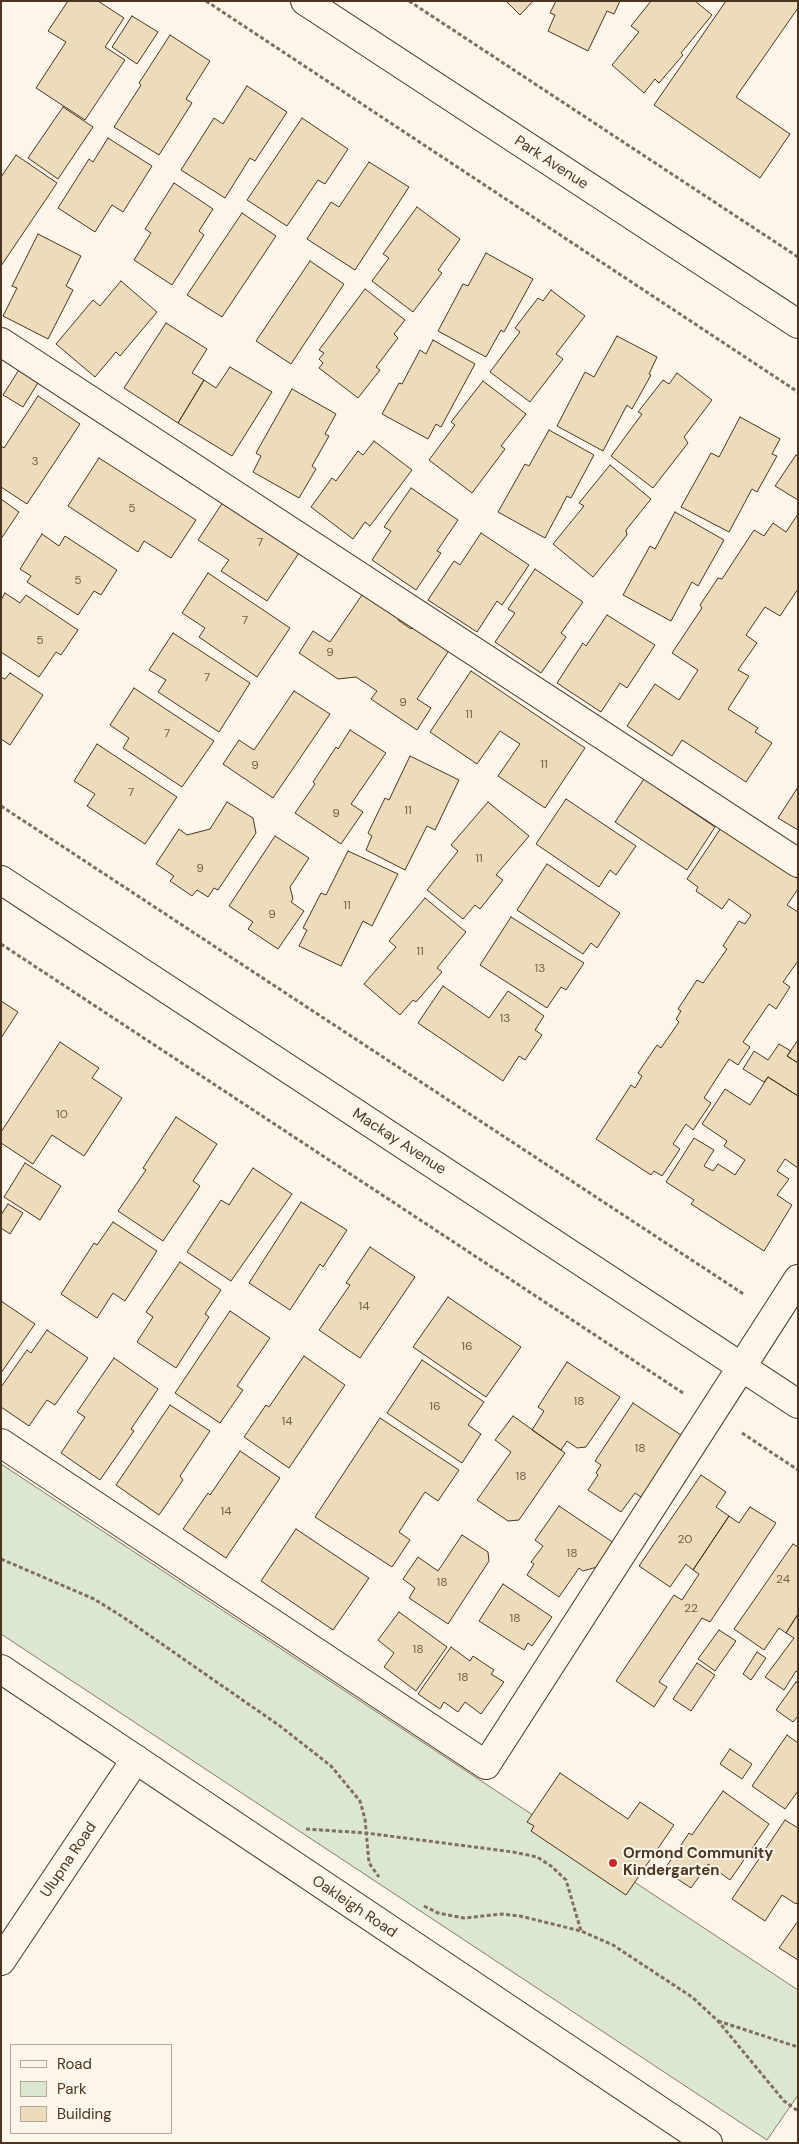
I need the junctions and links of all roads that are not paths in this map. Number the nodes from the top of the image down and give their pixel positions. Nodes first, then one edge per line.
1 (305, 1) edge
2 (798, 324) edge
3 (1, 342) edge
4 (798, 863) edge
5 (1, 880) edge
6 (798, 1279) edge
7 (741, 1366) junction
8 (798, 1404) edge
9 (1, 1443) edge
10 (1, 1669) edge
11 (136, 1759) junction
12 (1, 1961) edge
13 (708, 2143) edge

1 - 2 street, Park Avenue
3 - 4 street
5 - 7 street, Mackay Avenue
6 - 7 street
7 - 8 street, Mackay Avenue
7 - 9 street
10 - 11 street, Oakleigh Road
11 - 12 street, Ulupna Road
11 - 13 street, Oakleigh Road

